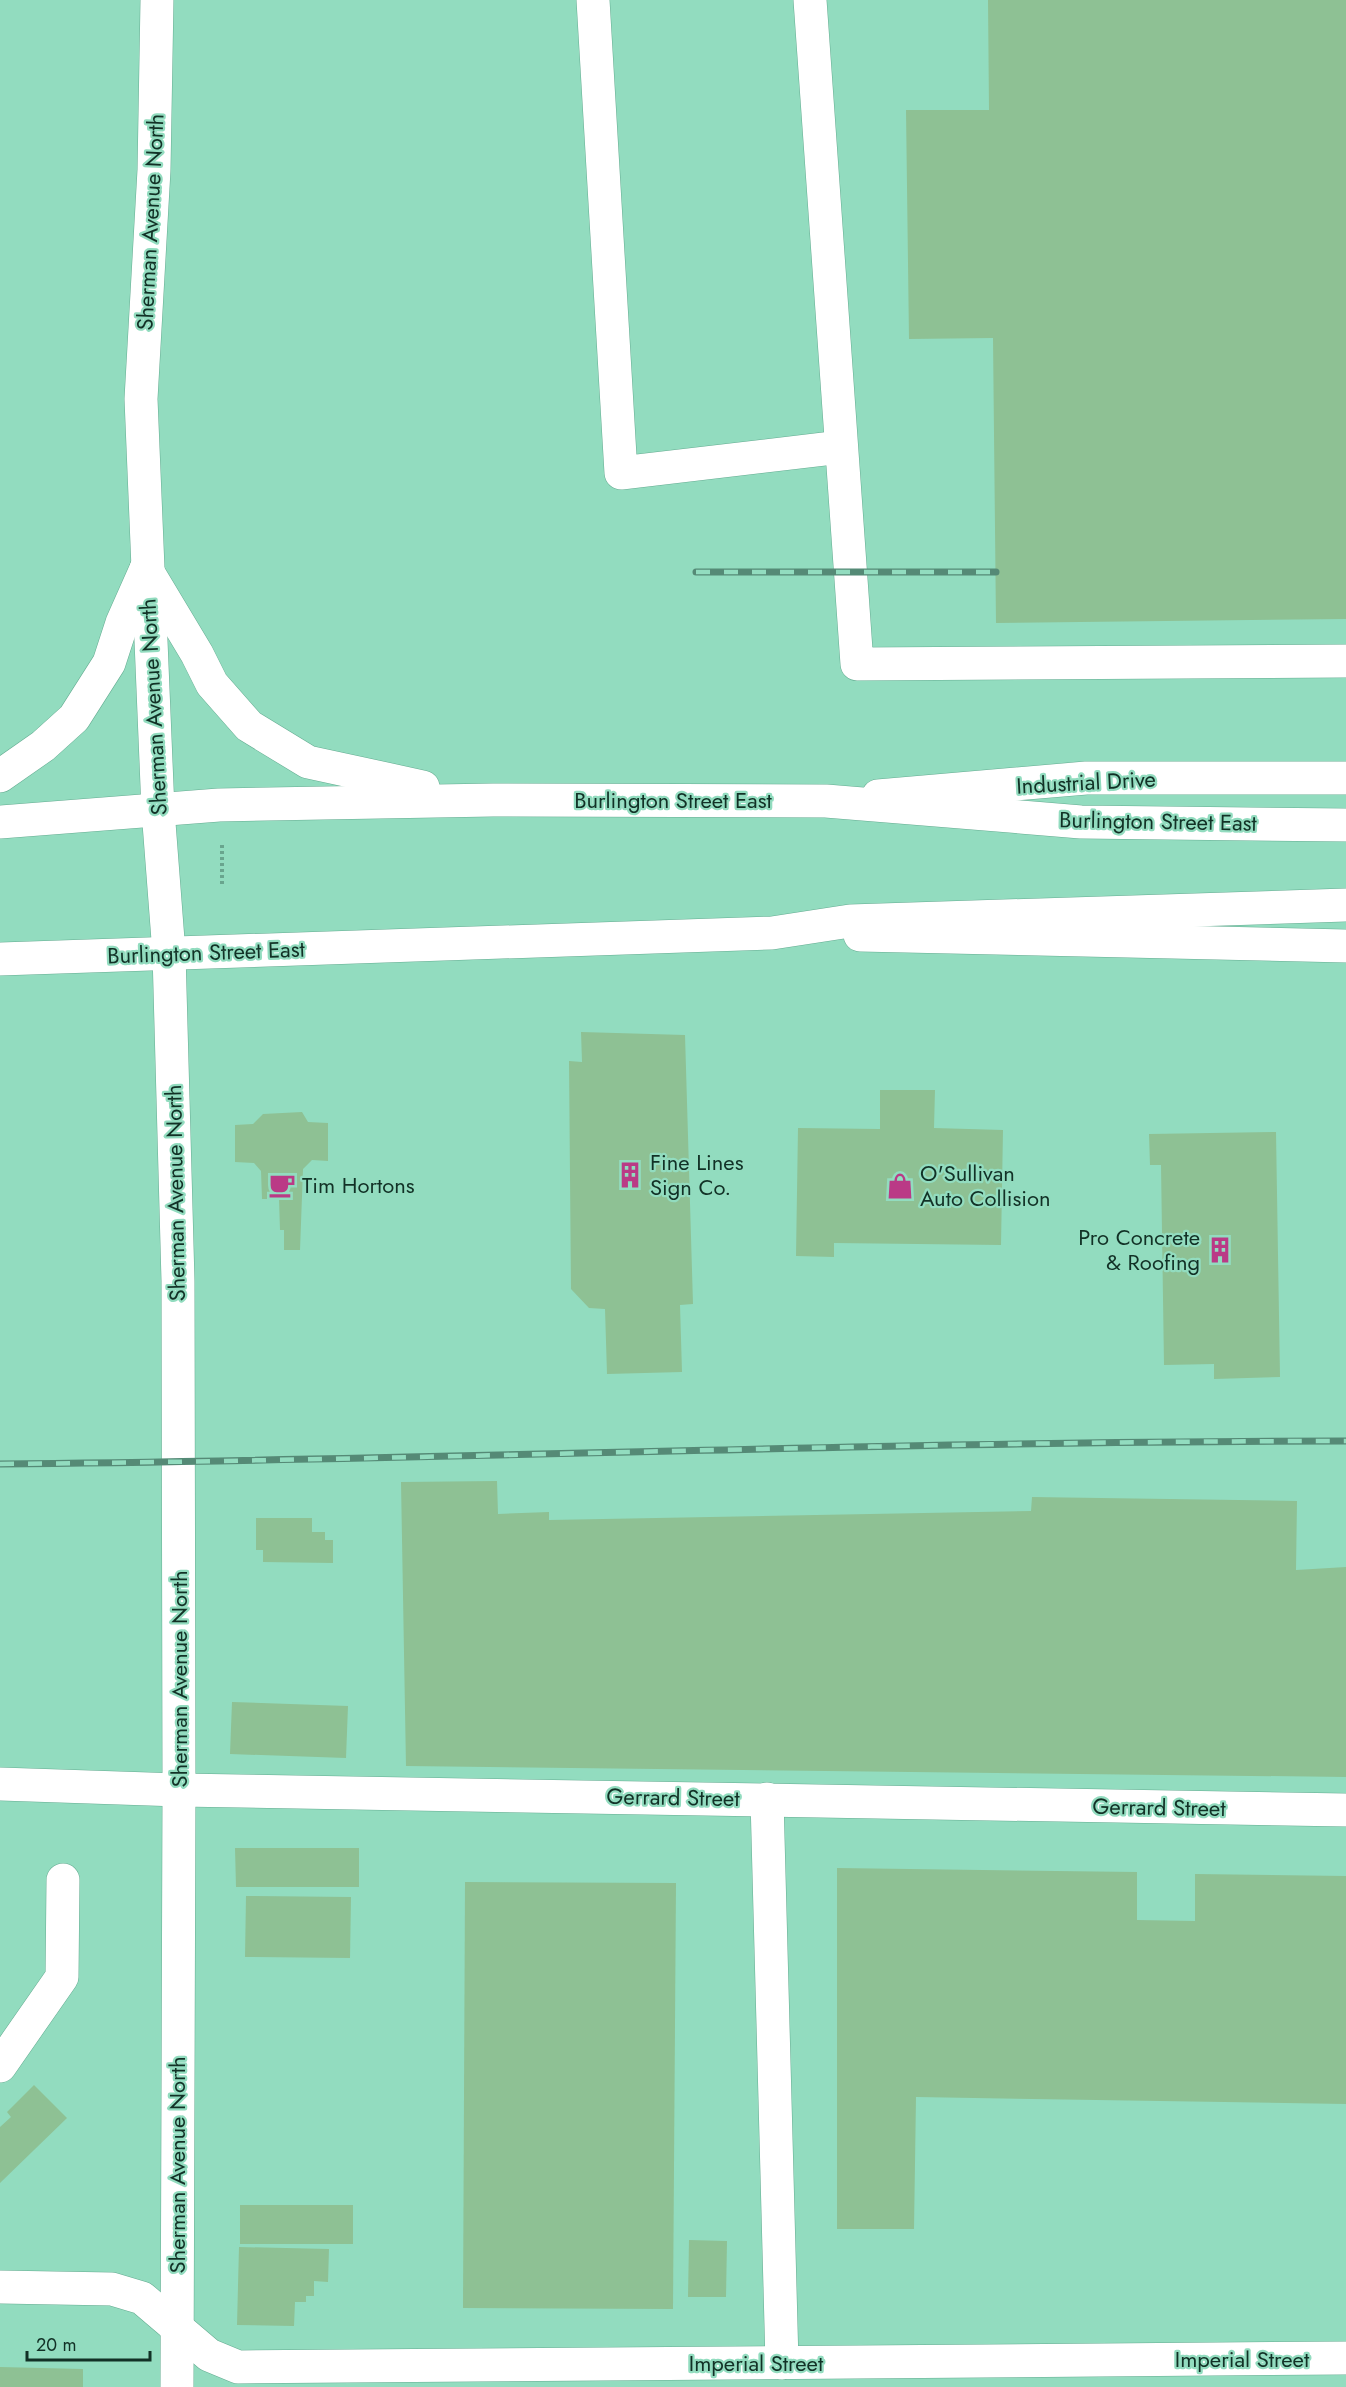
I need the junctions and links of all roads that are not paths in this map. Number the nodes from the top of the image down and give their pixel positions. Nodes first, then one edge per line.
1 (157, 0) edge
2 (593, 0) edge
3 (810, 0) edge
4 (842, 447) junction
5 (146, 568) junction
6 (1346, 661) edge
7 (0, 776) edge
8 (1346, 778) edge
9 (493, 800) junction
10 (826, 801) junction
11 (158, 810) junction
12 (0, 822) edge
13 (1346, 825) edge
14 (1346, 905) edge
15 (772, 933) junction
16 (1346, 946) edge
17 (169, 953) junction
18 (0, 959) edge
19 (0, 1784) edge
20 (179, 1790) junction
21 (767, 1799) junction
22 (1346, 1810) edge
23 (63, 1880) dead end
24 (0, 2066) edge
25 (0, 2287) edge
26 (177, 2329) junction
27 (1346, 2358) edge
28 (782, 2363) junction
29 (177, 2387) edge

1 - 5 main road, Sherman Avenue North
2 - 4 main road
3 - 4 main road
4 - 6 main road
5 - 7 main road
5 - 9 main road
5 - 11 main road, Sherman Avenue North
8 - 10 main road, Industrial Drive
9 - 10 main road, Burlington Street East
9 - 11 main road, Burlington Street East
10 - 13 main road, Burlington Street East
11 - 12 main road, Burlington Street East
11 - 17 main road, Sherman Avenue North
14 - 15 main road, Burlington Street East
15 - 16 main road, Burlington Street East
15 - 17 main road, Burlington Street East
17 - 18 main road, Burlington Street East
17 - 20 main road, Sherman Avenue North
19 - 20 main road, Gerrard Street
20 - 21 main road, Gerrard Street
20 - 26 main road, Sherman Avenue North
21 - 22 main road, Gerrard Street
21 - 28 main road
23 - 24 main road
25 - 26 main road, Imperial Street
26 - 28 main road, Imperial Street
26 - 29 main road, Sherman Avenue North
27 - 28 main road, Imperial Street

